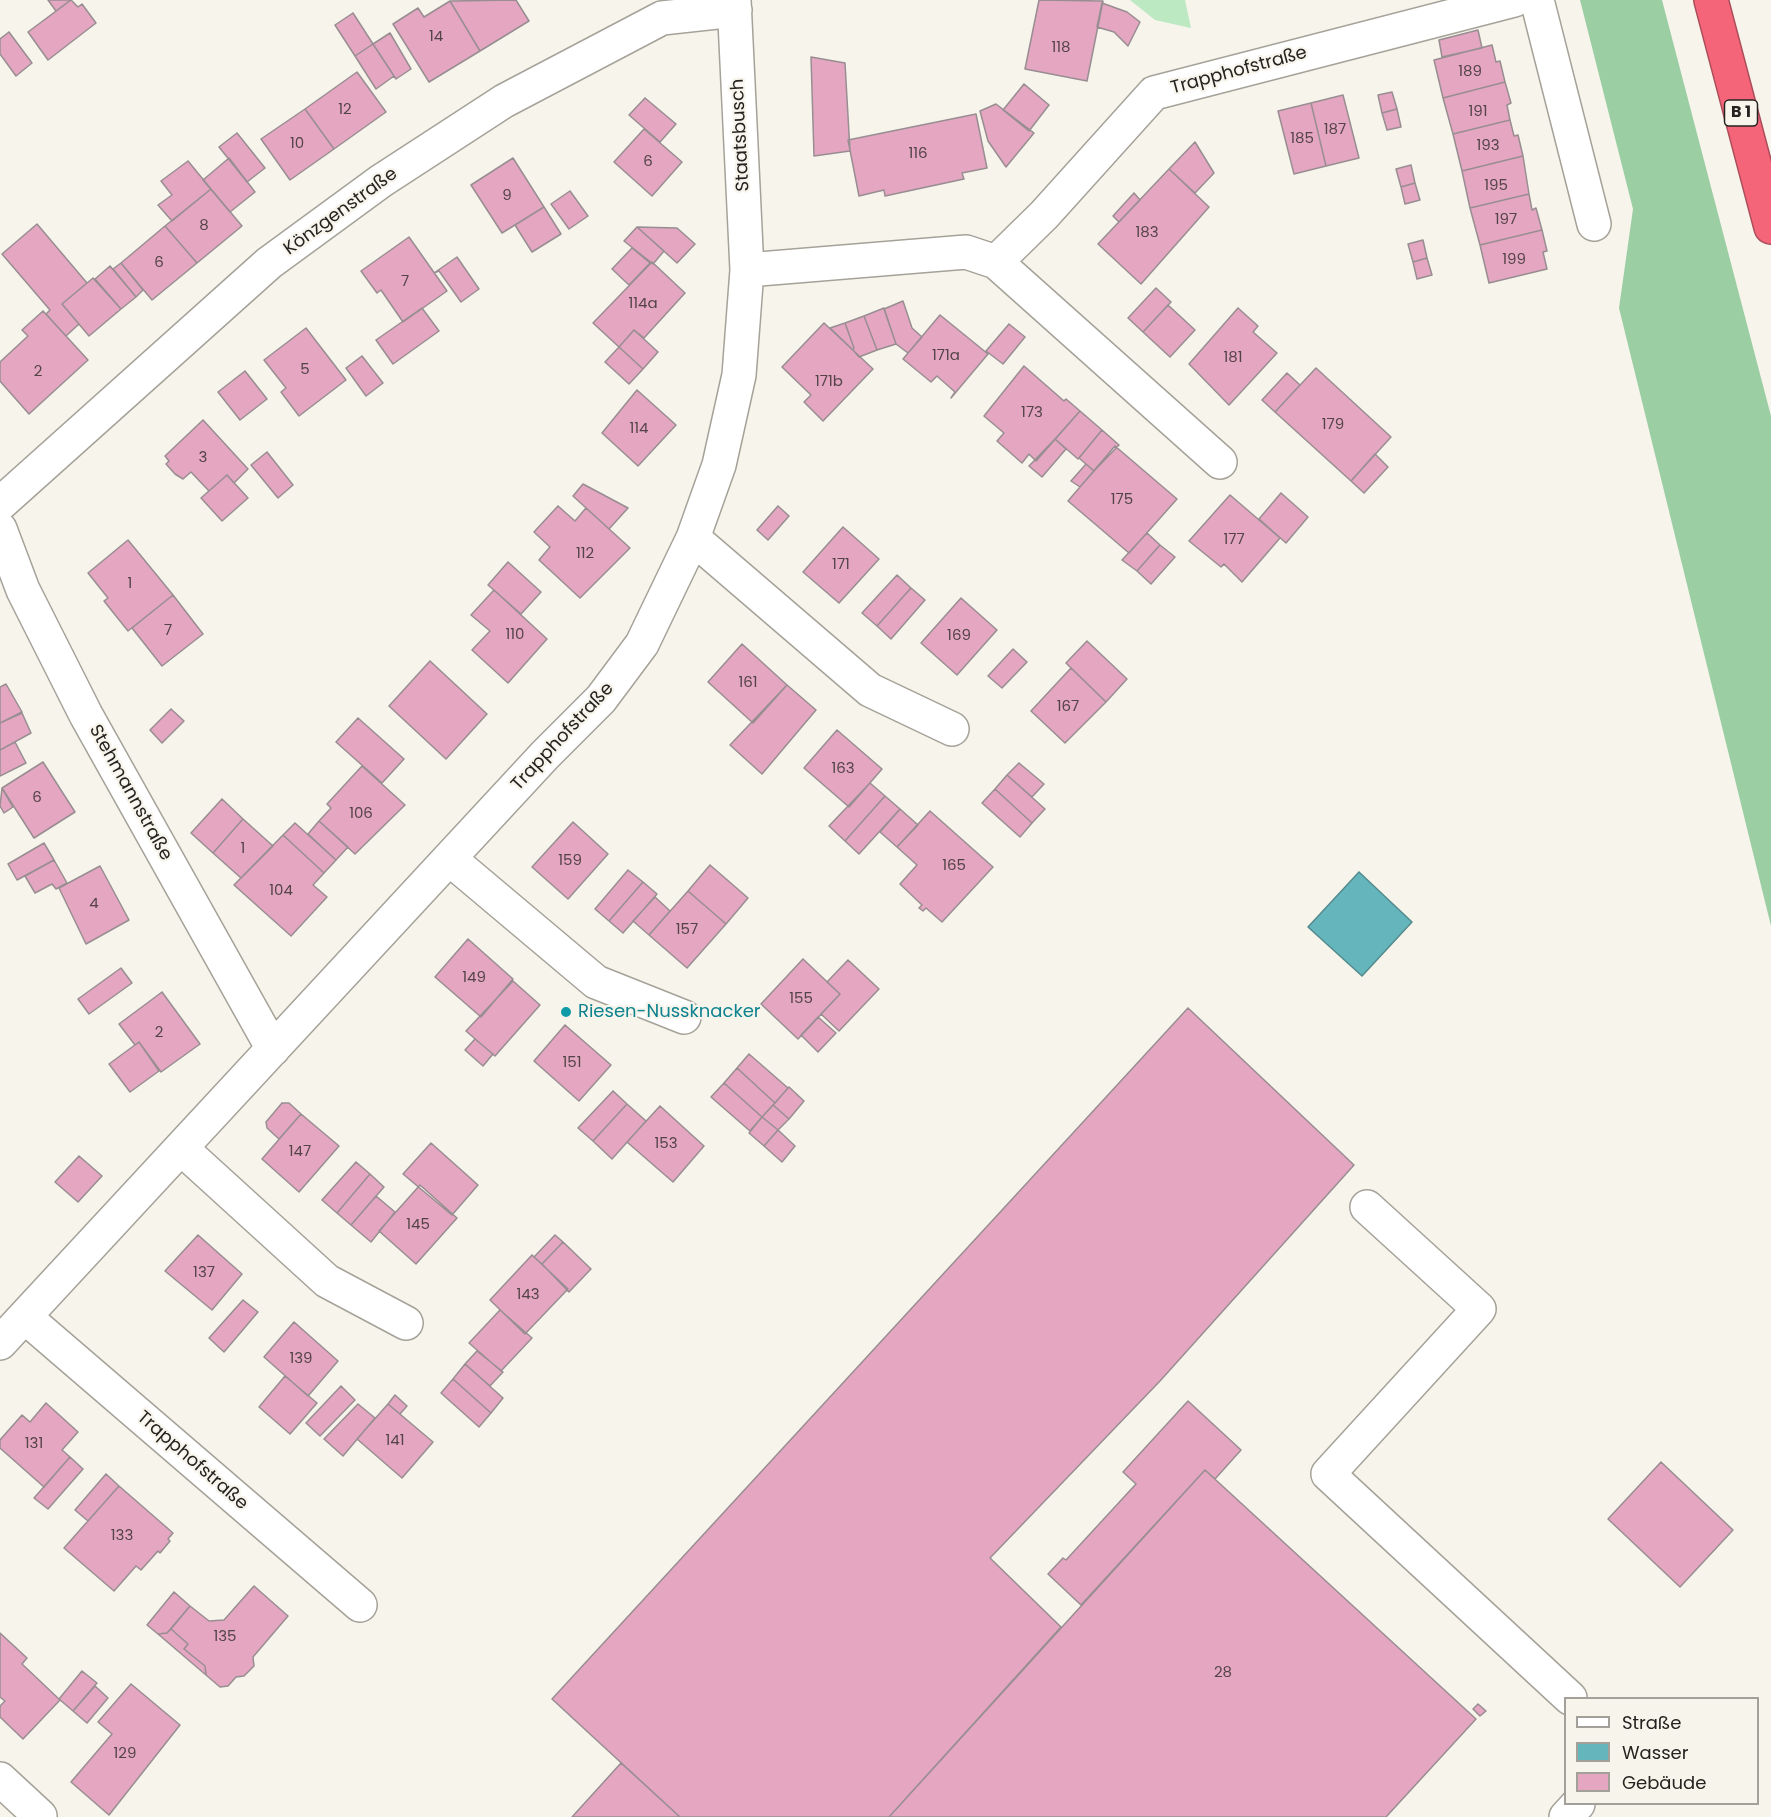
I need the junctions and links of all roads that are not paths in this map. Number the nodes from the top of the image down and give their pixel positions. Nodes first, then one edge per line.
1 (1514, 0) edge
2 (1536, 0) edge
3 (1711, 0) edge
4 (735, 5) edge
5 (1594, 225) dead end
6 (1771, 226) edge
7 (996, 262) junction
8 (747, 270) junction
9 (1220, 462) dead end
10 (0, 504) edge
11 (0, 530) edge
12 (693, 538) junction
13 (952, 729) dead end
14 (451, 860) junction
15 (684, 1017) dead end
16 (273, 1049) junction
17 (182, 1149) junction
18 (1366, 1207) dead end
19 (25, 1317) junction
20 (406, 1323) dead end
21 (0, 1343) edge
22 (360, 1605) dead end
23 (1569, 1697) edge
24 (0, 1779) edge
25 (1576, 1805) edge
26 (40, 1816) edge
27 (1566, 1817) edge

1 - 7 street, Trapphofstraße
2 - 5 street
3 - 6 highway, B 1
4 - 8 street, Staatsbusch
4 - 10 street, Könzgenstraße
7 - 8 street
7 - 9 street
8 - 12 street, Trapphofstraße
11 - 16 street, Stehmannstraße
12 - 13 street
12 - 14 street, Trapphofstraße
14 - 15 street
14 - 16 street, Trapphofstraße
16 - 17 street, Trapphofstraße
17 - 19 street, Trapphofstraße
17 - 20 street
18 - 23 street
19 - 21 street, Trapphofstraße
19 - 22 street, Trapphofstraße
24 - 26 street
25 - 27 street

